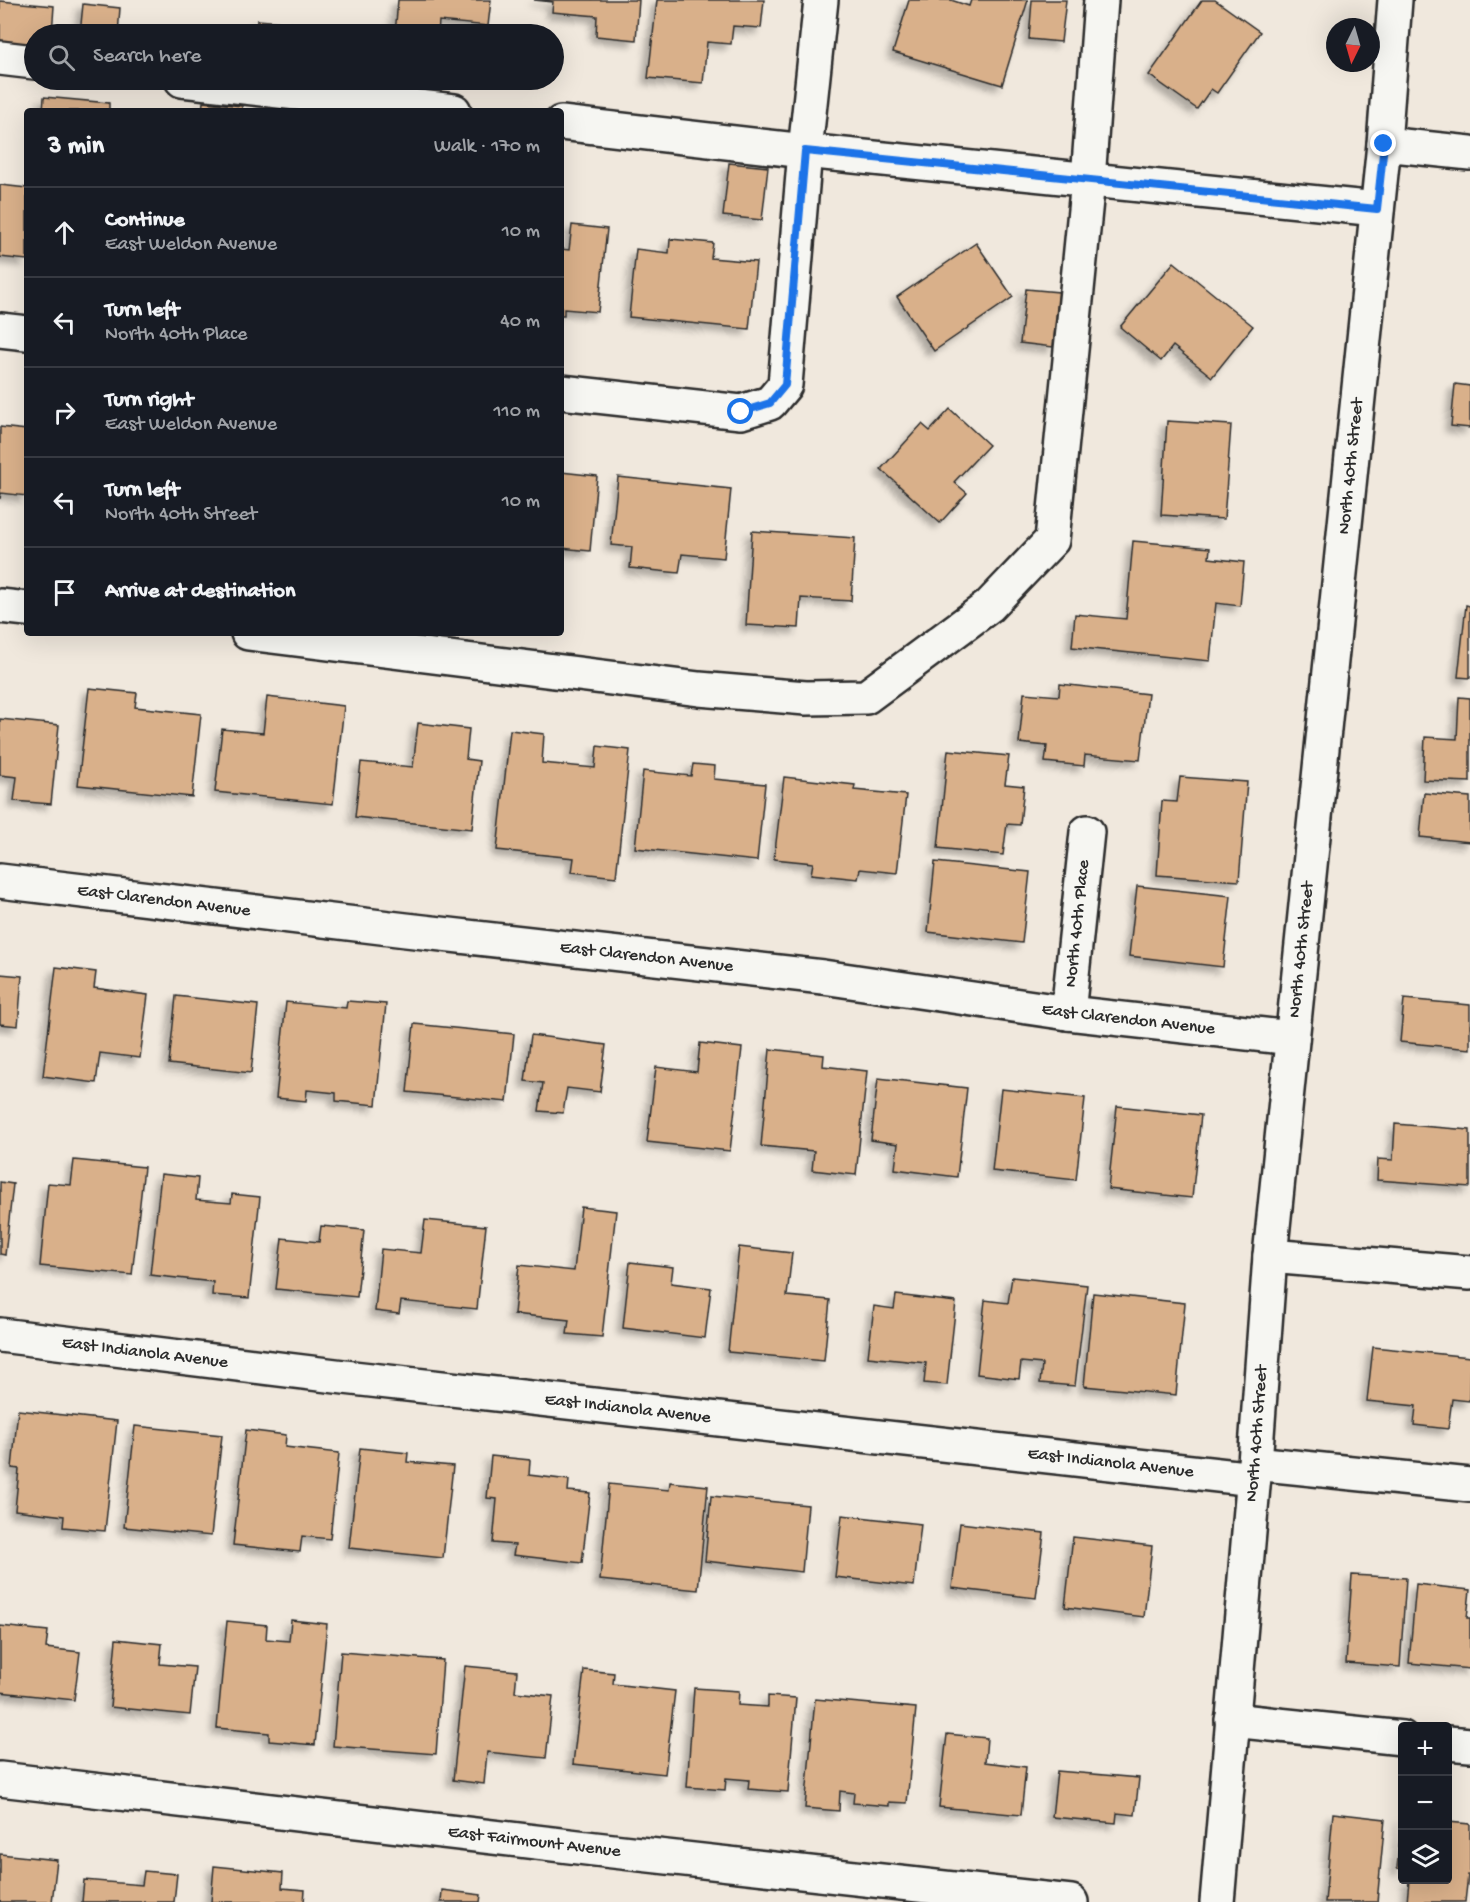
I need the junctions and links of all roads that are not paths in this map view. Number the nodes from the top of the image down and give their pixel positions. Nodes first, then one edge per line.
1 (821, 0) edge
2 (1101, 0) edge
3 (1395, 0) edge
4 (0, 58) edge
5 (24, 61) edge
6 (270, 90) edge
7 (428, 108) edge
8 (564, 123) edge
9 (1384, 144) junction
10 (805, 151) junction
11 (1470, 153) edge
12 (1088, 180) junction
13 (1377, 209) junction
14 (0, 330) edge
15 (24, 333) edge
16 (564, 392) edge
17 (0, 606) edge
18 (24, 609) edge
19 (272, 636) edge
20 (1087, 832) dead end
21 (0, 881) edge
22 (1068, 1013) junction
23 (1292, 1038) junction
24 (1270, 1256) junction
25 (1470, 1273) edge
26 (0, 1335) edge
27 (1254, 1471) junction
28 (1470, 1485) edge
29 (1232, 1720) junction
30 (1398, 1738) edge
31 (1452, 1743) edge
32 (1470, 1745) edge
33 (0, 1779) edge
34 (1071, 1902) edge
35 (1217, 1902) edge

1 - 10 street
2 - 12 street
3 - 9 street, North 40th Street
4 - 5 street
6 - 7 street
8 - 10 street
9 - 11 street
9 - 13 street, North 40th Street
10 - 12 street
10 - 16 street
12 - 13 street
12 - 19 street
13 - 23 street, North 40th Street
14 - 15 street
17 - 18 street
20 - 22 street, North 40th Place
21 - 22 street, East Clarendon Avenue
22 - 23 street, East Clarendon Avenue
23 - 24 street, North 40th Street
24 - 25 street
24 - 27 street, North 40th Street
26 - 27 street, East Indianola Avenue
27 - 28 street, East Indianola Avenue
27 - 29 street, North 40th Street
29 - 30 street
29 - 35 street, North 40th Street
31 - 32 street
33 - 34 street, East Fairmount Avenue

